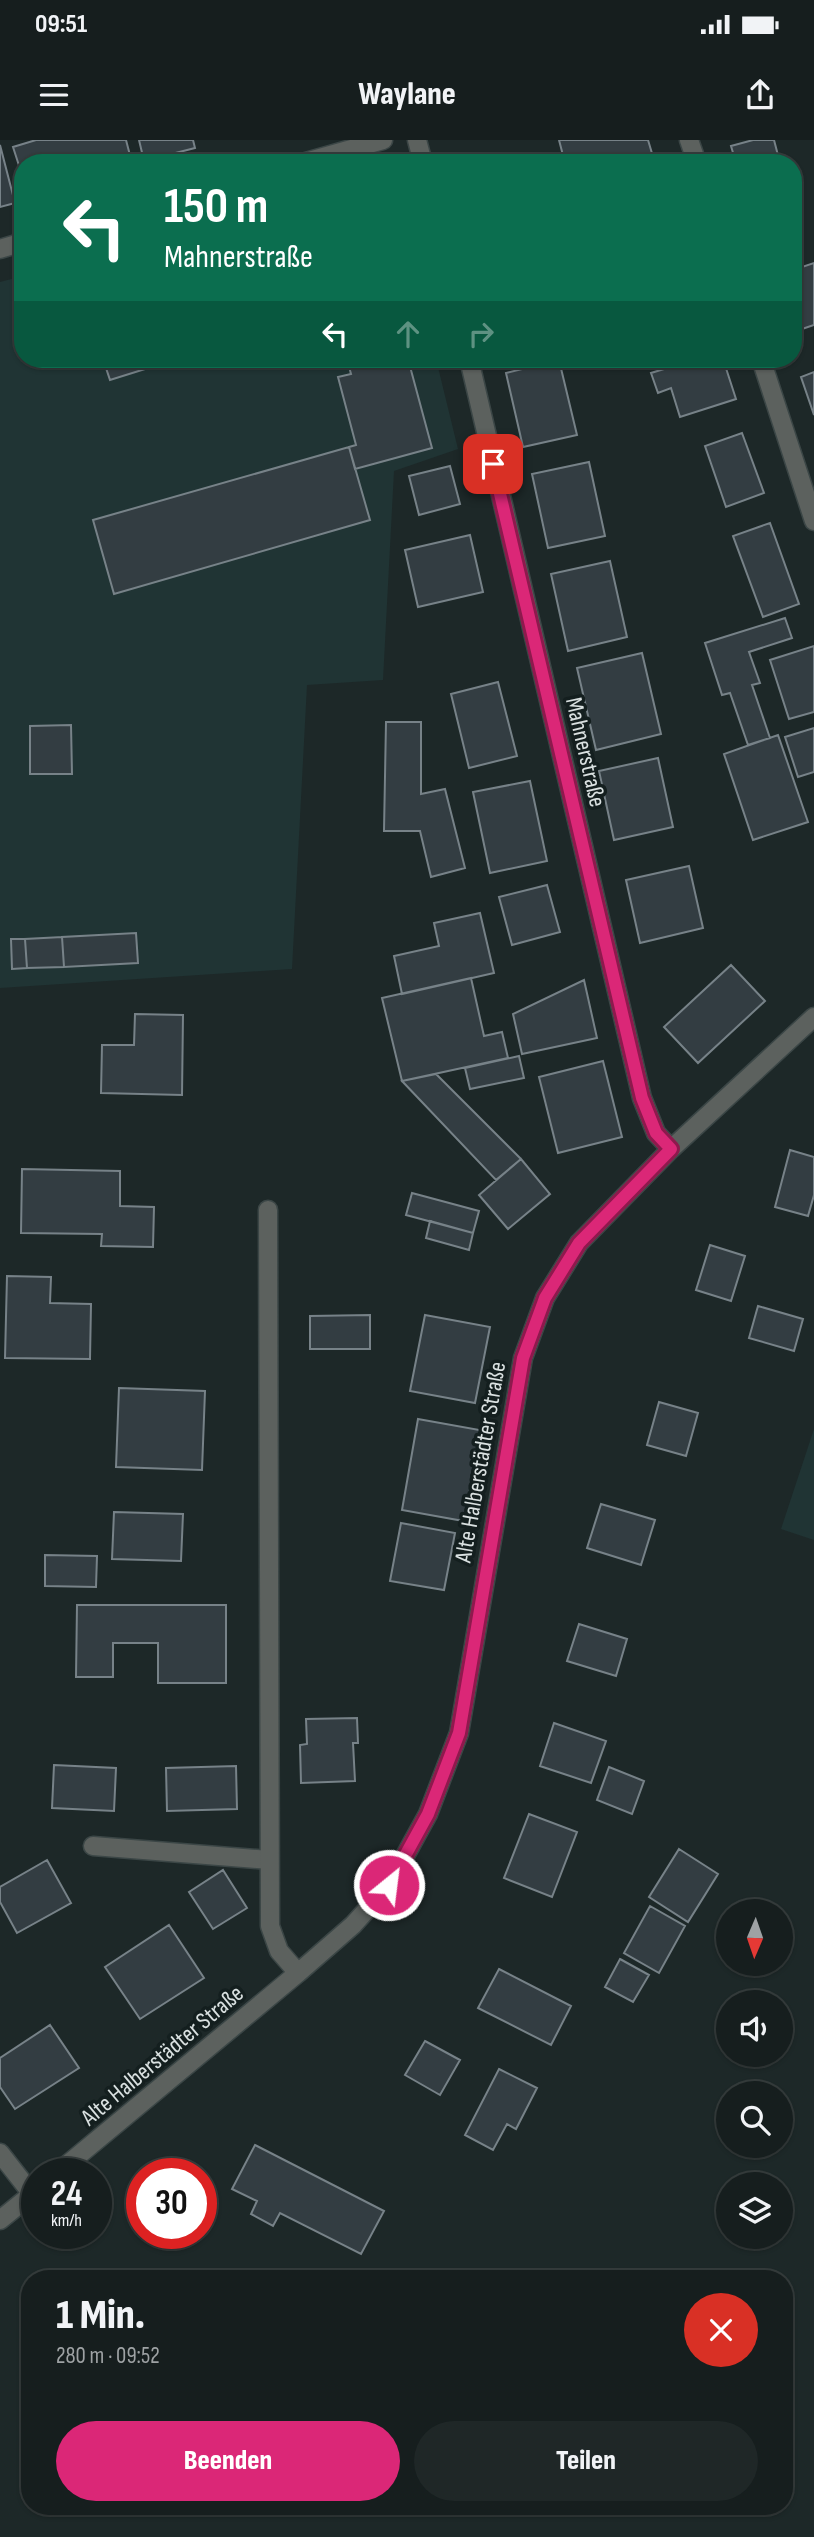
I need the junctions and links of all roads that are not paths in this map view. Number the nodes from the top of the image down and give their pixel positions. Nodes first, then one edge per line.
1 (383, 140) edge
2 (334, 154) edge
3 (471, 368) edge
4 (764, 368) edge
5 (814, 521) edge
6 (814, 1017) edge
7 (671, 1149) junction
8 (268, 1210) dead end
9 (93, 1846) dead end
10 (269, 1860) junction
11 (298, 1973) junction
12 (0, 2153) edge
13 (75, 2158) edge
14 (21, 2177) edge
15 (21, 2203) edge
16 (0, 2220) edge

1 - 2 street
3 - 7 street, Mahnerstraße
4 - 5 street
6 - 7 street, Alte Halberstädter Straße
7 - 11 street, Alte Halberstädter Straße
8 - 10 street
9 - 10 street
10 - 11 street
11 - 13 street, Alte Halberstädter Straße
12 - 14 street
15 - 16 street

